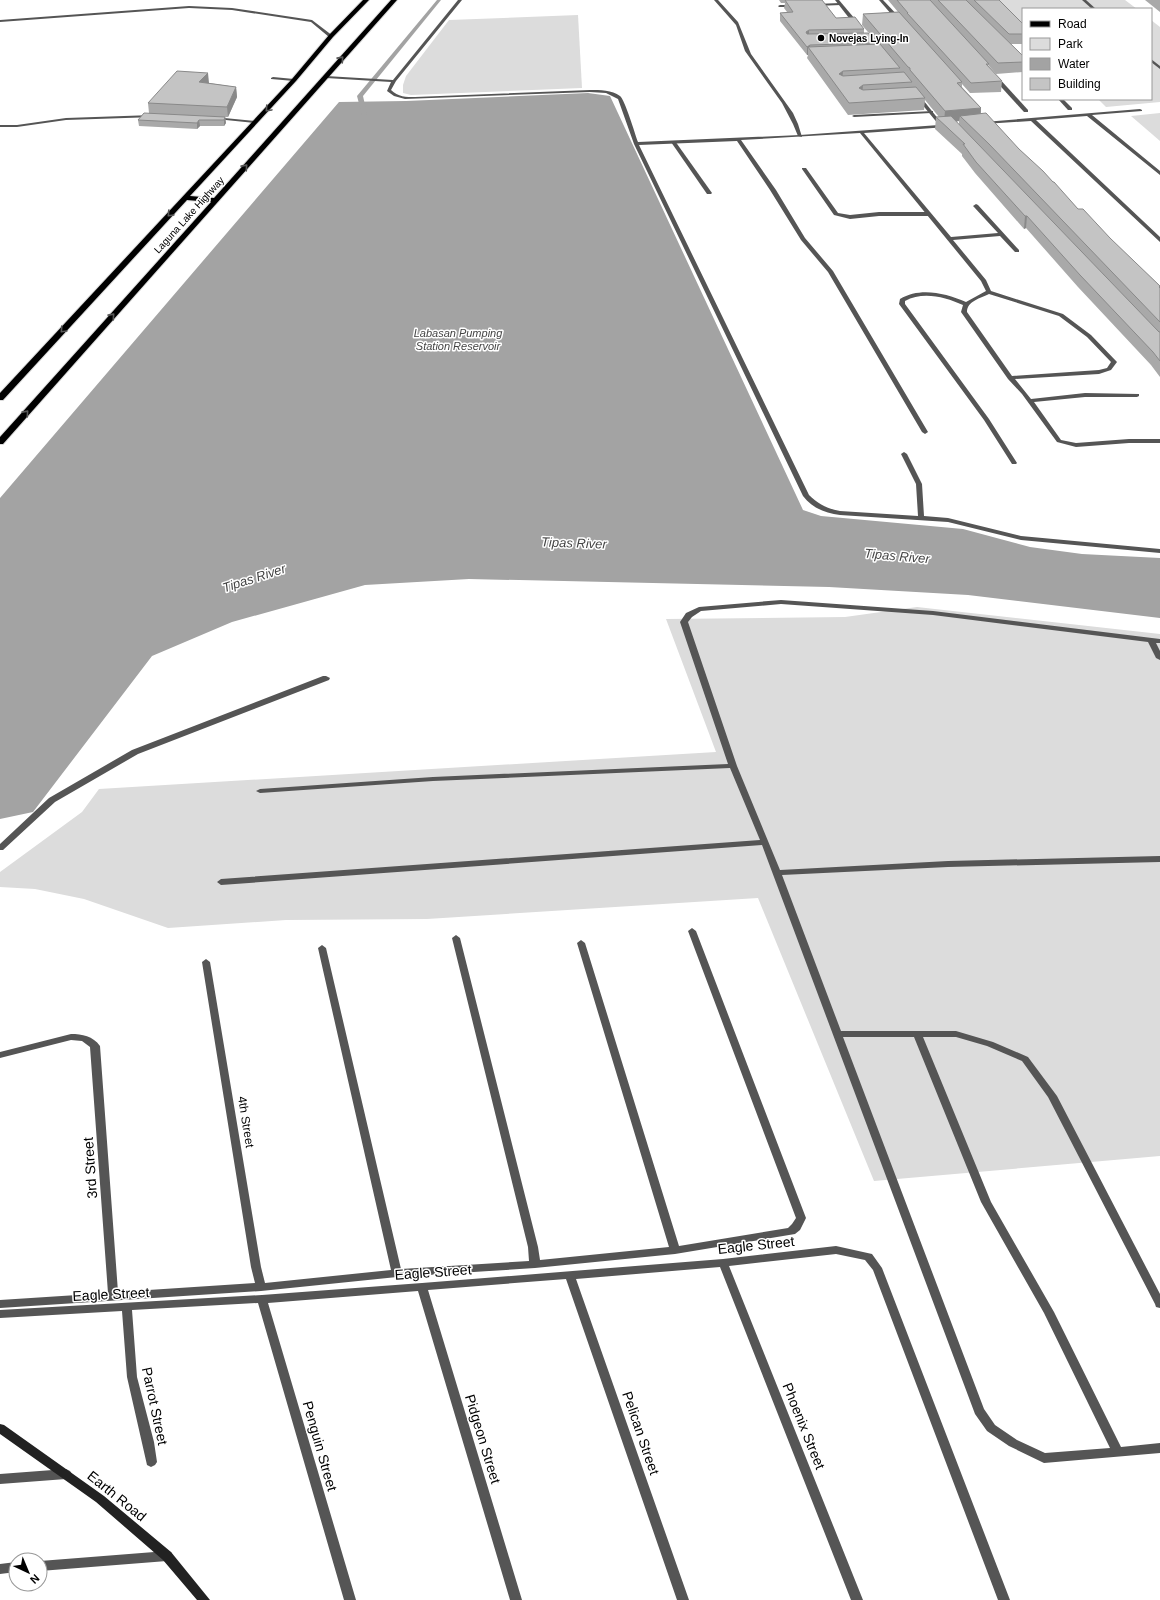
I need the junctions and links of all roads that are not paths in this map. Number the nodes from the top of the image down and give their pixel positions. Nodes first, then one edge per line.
1 (366, 0) edge
2 (394, 0) edge
3 (460, 0) edge
4 (716, 0) edge
5 (881, 0) edge
6 (1084, 0) edge
7 (839, 2) edge
8 (810, 5) edge
9 (780, 6) dead end
10 (802, 6) edge
11 (1093, 8) edge
12 (0, 21) edge
13 (902, 23) edge
14 (864, 33) edge
15 (331, 36) junction
16 (1152, 61) edge
17 (1160, 68) edge
18 (989, 71) edge
19 (326, 77) junction
20 (273, 78) dead end
21 (294, 80) junction
22 (394, 81) junction
23 (914, 91) edge
24 (918, 96) junction
25 (911, 97) edge
26 (1061, 100) edge
27 (1070, 109) dead end
28 (1140, 110) dead end
29 (1026, 111) dead end
30 (931, 112) junction
31 (1089, 114) junction
32 (162, 116) edge
33 (854, 116) edge
34 (208, 117) edge
35 (1032, 119) junction
36 (255, 122) junction
37 (990, 122) junction
38 (975, 124) edge
39 (951, 125) edge
40 (0, 126) edge
41 (942, 126) junction
42 (996, 128) edge
43 (861, 132) junction
44 (800, 136) junction
45 (738, 139) junction
46 (673, 142) junction
47 (636, 144) junction
48 (804, 169) dead end
49 (1160, 174) edge
50 (708, 193) dead end
51 (185, 198) junction
52 (215, 200) junction
53 (976, 206) dead end
54 (928, 214) junction
55 (1002, 234) junction
56 (949, 239) junction
57 (1160, 240) edge
58 (1017, 251) dead end
59 (989, 292) junction
60 (965, 304) junction
61 (1010, 378) junction
62 (1137, 395) dead end
63 (0, 398) edge
64 (1030, 401) junction
65 (925, 432) dead end
66 (1160, 441) edge
67 (0, 442) edge
68 (904, 454) dead end
69 (1014, 463) dead end
70 (921, 518) junction
71 (1160, 551) edge
72 (1156, 640) edge
73 (1160, 658) edge
74 (326, 678) dead end
75 (733, 766) junction
76 (260, 791) dead end
77 (765, 842) junction
78 (0, 848) edge
79 (1160, 859) edge
80 (776, 873) junction
81 (220, 882) dead end
82 (692, 931) dead end
83 (456, 938) dead end
84 (581, 943) dead end
85 (322, 948) dead end
86 (206, 962) dead end
87 (836, 1034) junction
88 (917, 1034) junction
89 (0, 1056) edge
90 (675, 1250) junction
91 (723, 1263) junction
92 (535, 1264) junction
93 (396, 1273) junction
94 (570, 1276) junction
95 (261, 1287) junction
96 (422, 1287) junction
97 (113, 1296) junction
98 (262, 1300) junction
99 (0, 1304) edge
100 (1160, 1304) edge
101 (127, 1307) junction
102 (0, 1314) edge
103 (0, 1428) edge
104 (1160, 1448) edge
105 (1117, 1451) junction
106 (151, 1462) dead end
107 (66, 1474) junction
108 (0, 1479) edge
109 (166, 1556) junction
110 (48, 1565) edge
111 (204, 1600) edge
112 (350, 1600) edge
113 (516, 1600) edge
114 (683, 1600) edge
115 (857, 1600) edge
116 (1004, 1600) edge

1 - 15 main road, Laguna Lake Highway
19 -> 2 main road, Laguna Lake Highway
3 - 22 street
4 - 44 street
5 - 13 street
6 - 11 street
7 - 8 street
7 - 14 street
9 - 10 street
12 - 15 street
15 - 21 main road, Laguna Lake Highway
16 - 17 street
18 - 29 street
19 - 22 street
52 -> 19 main road, Laguna Lake Highway
20 - 21 street
21 -> 36 main road, Laguna Lake Highway
22 - 47 street
23 - 24 street
24 - 25 street
24 - 30 street
26 - 27 street
28 - 31 street
30 - 33 street
30 - 41 street
31 - 35 street
31 - 49 street
32 - 40 street
34 - 36 street
35 - 37 street
35 - 57 street
36 - 51 main road, Laguna Lake Highway
37 - 38 street
37 - 42 street
39 - 41 street
41 - 43 street
43 - 44 street
43 - 54 street
44 - 45 street
45 - 46 street
45 - 65 street
46 - 47 street
46 - 50 street
47 - 70 street
48 - 54 street
51 - 52 main road
51 -> 63 main road, Laguna Lake Highway
67 -> 52 main road, Laguna Lake Highway
53 - 55 street
54 - 56 street
55 - 56 street
55 - 58 street
56 - 59 street
59 - 60 street
59 - 61 street
60 - 61 street
60 - 69 street
61 - 64 street
62 - 64 street
64 - 66 street
68 - 70 street
70 - 71 street
72 - 73 street
72 - 75 street
74 - 78 street
75 - 76 street
75 - 77 street
77 - 80 street
77 - 81 street
79 - 80 street
80 - 87 street
82 - 90 street, Eagle Street
83 - 92 street
84 - 90 street
85 - 93 street
86 - 95 street, 4th Street
87 - 88 street
87 - 105 street
88 - 100 street
88 - 105 street
89 - 97 street, 3rd Street
90 - 92 street, Eagle Street
91 - 94 street, Eagle Street
91 - 115 street, Phoenix Street
91 - 116 street, Eagle Street
92 - 93 street, Eagle Street
93 - 95 street, Eagle Street
94 - 96 street, Eagle Street
94 - 114 street, Pelican Street
95 - 97 street, Eagle Street
96 - 98 street, Eagle Street
96 - 113 street, Pidgeon Street
97 - 99 street, Eagle Street
98 - 101 street, Eagle Street
98 - 112 street, Penguin Street
101 - 102 street, Eagle Street
101 - 106 street, Parrot Street
103 - 107 street, Earth Road
104 - 105 street
107 - 108 street
107 - 109 street, Earth Road
109 - 110 street
109 - 111 street, Earth Road

